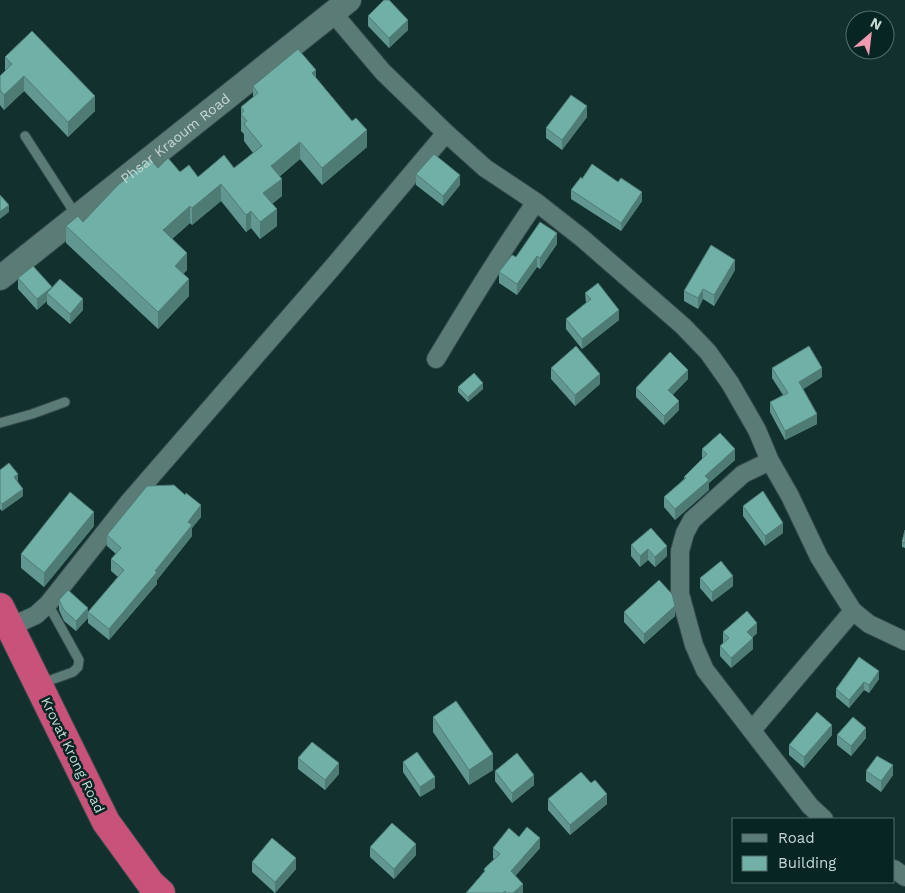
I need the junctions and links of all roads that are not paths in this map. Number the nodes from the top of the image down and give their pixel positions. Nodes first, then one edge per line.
1 (341, 6) edge
2 (446, 133) junction
3 (24, 136) dead end
4 (536, 202) junction
5 (78, 217) junction
6 (0, 278) edge
7 (436, 359) dead end
8 (65, 402) dead end
9 (0, 422) edge
10 (770, 460) junction
11 (48, 604) junction
12 (854, 611) junction
13 (5, 617) edge
14 (905, 641) edge
15 (38, 685) junction
16 (752, 730) junction
17 (823, 818) edge
18 (150, 890) edge

1 - 2 street
1 - 5 main road, Phsar Kraoum Road
2 - 4 street
2 - 11 street
3 - 5 lane
4 - 7 street
4 - 10 street
5 - 6 main road, Phsar Kraoum Road
8 - 9 lane
10 - 12 street
10 - 16 street
11 - 13 street
11 - 15 lane
12 - 14 street
12 - 16 street
13 - 15 highway, Krovat Krong Road
15 - 18 highway, Krovat Krong Road
16 - 17 street

